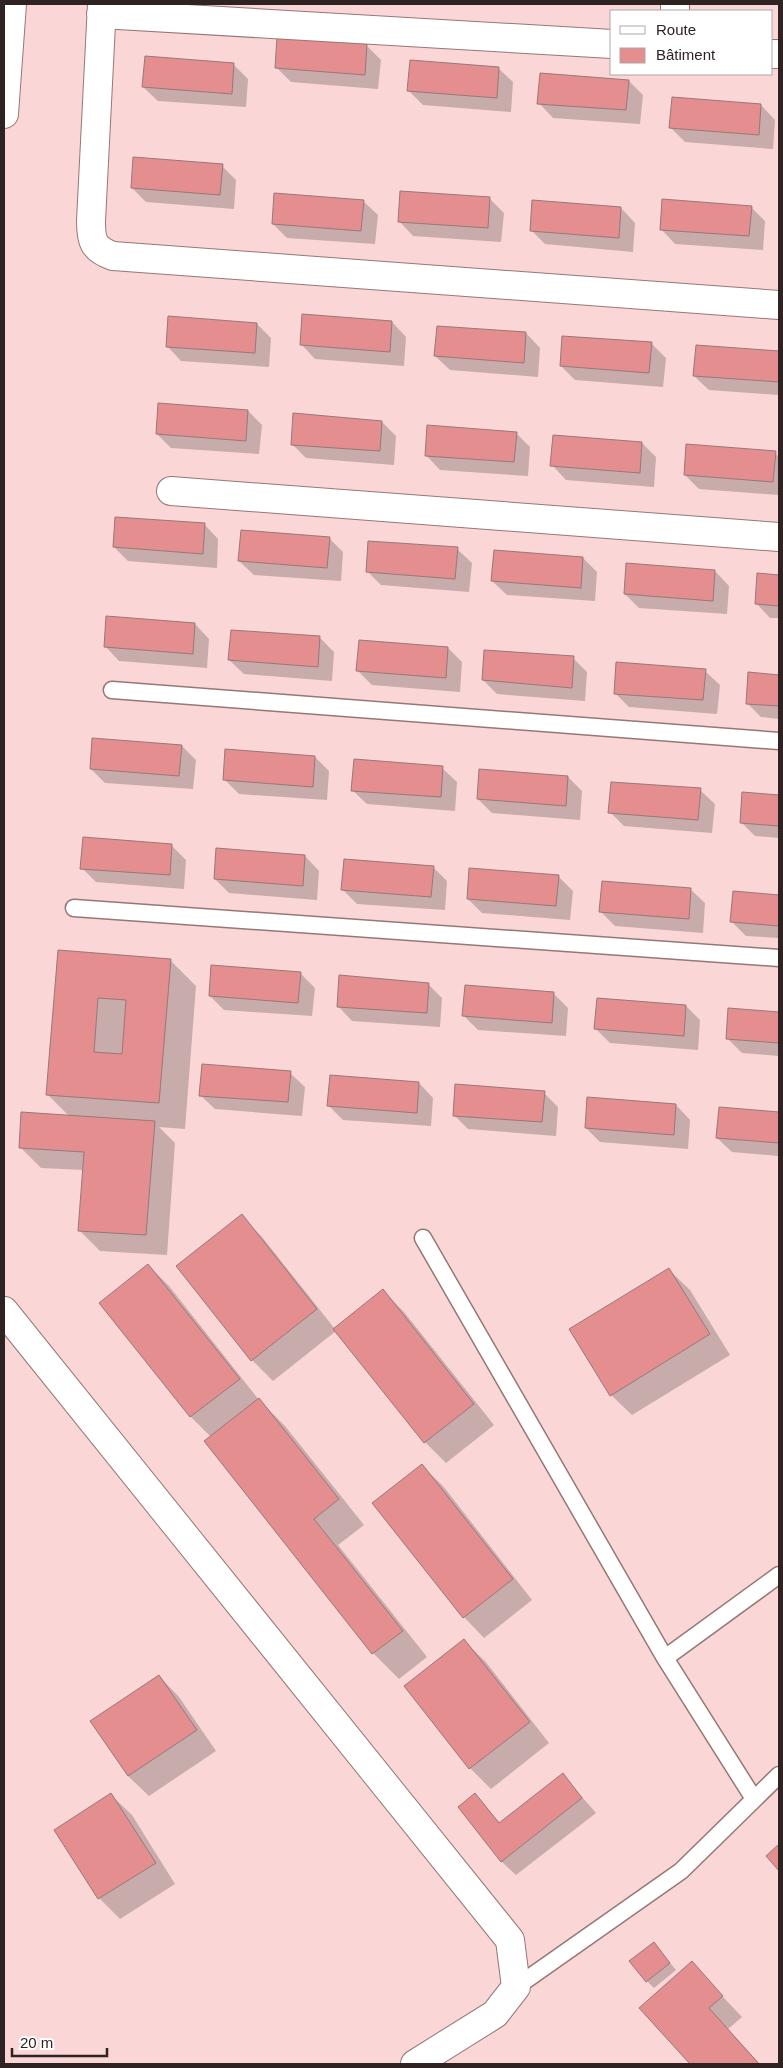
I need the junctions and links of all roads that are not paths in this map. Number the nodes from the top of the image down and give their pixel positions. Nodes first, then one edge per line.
1 (12, 4) edge
2 (101, 9) edge
3 (610, 44) edge
4 (4, 114) edge
5 (779, 305) edge
6 (171, 491) dead end
7 (779, 537) edge
8 (112, 690) dead end
9 (779, 741) edge
10 (74, 908) dead end
11 (779, 958) edge
12 (423, 1238) dead end
13 (8, 1321) edge
14 (779, 1575) edge
15 (665, 1658) junction
16 (779, 1775) edge
17 (754, 1799) junction
18 (516, 1987) junction
19 (415, 2064) edge

1 - 4 street
2 - 3 street
2 - 5 street
6 - 7 street
8 - 9 lane
10 - 11 lane
12 - 15 lane
13 - 18 street
14 - 15 lane
15 - 17 lane
16 - 17 lane
17 - 18 lane
18 - 19 street

